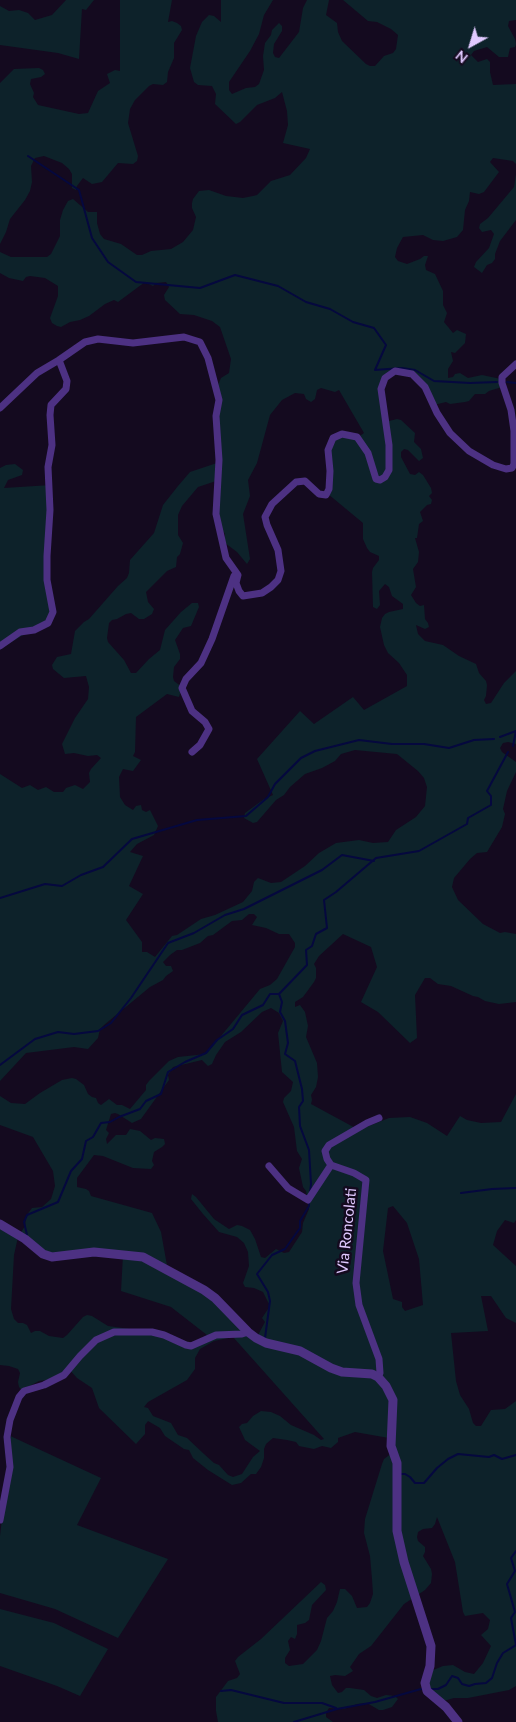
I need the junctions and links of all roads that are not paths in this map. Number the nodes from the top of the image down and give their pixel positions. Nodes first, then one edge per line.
1 (59, 360) junction
2 (516, 364) edge
3 (0, 408) edge
4 (236, 570) junction
5 (0, 646) edge
6 (192, 752) dead end
7 (379, 1118) dead end
8 (331, 1165) junction
9 (269, 1166) dead end
10 (0, 1224) edge
11 (248, 1332) junction
12 (378, 1377) junction
13 (0, 1520) edge
14 (458, 1722) edge

1 - 3 street
1 - 4 street
1 - 5 street
2 - 4 street
4 - 6 street
7 - 8 street
8 - 9 street, Via Roncolati
8 - 12 street, Via Roncolati
10 - 11 street
11 - 12 street
11 - 13 street
12 - 14 street

